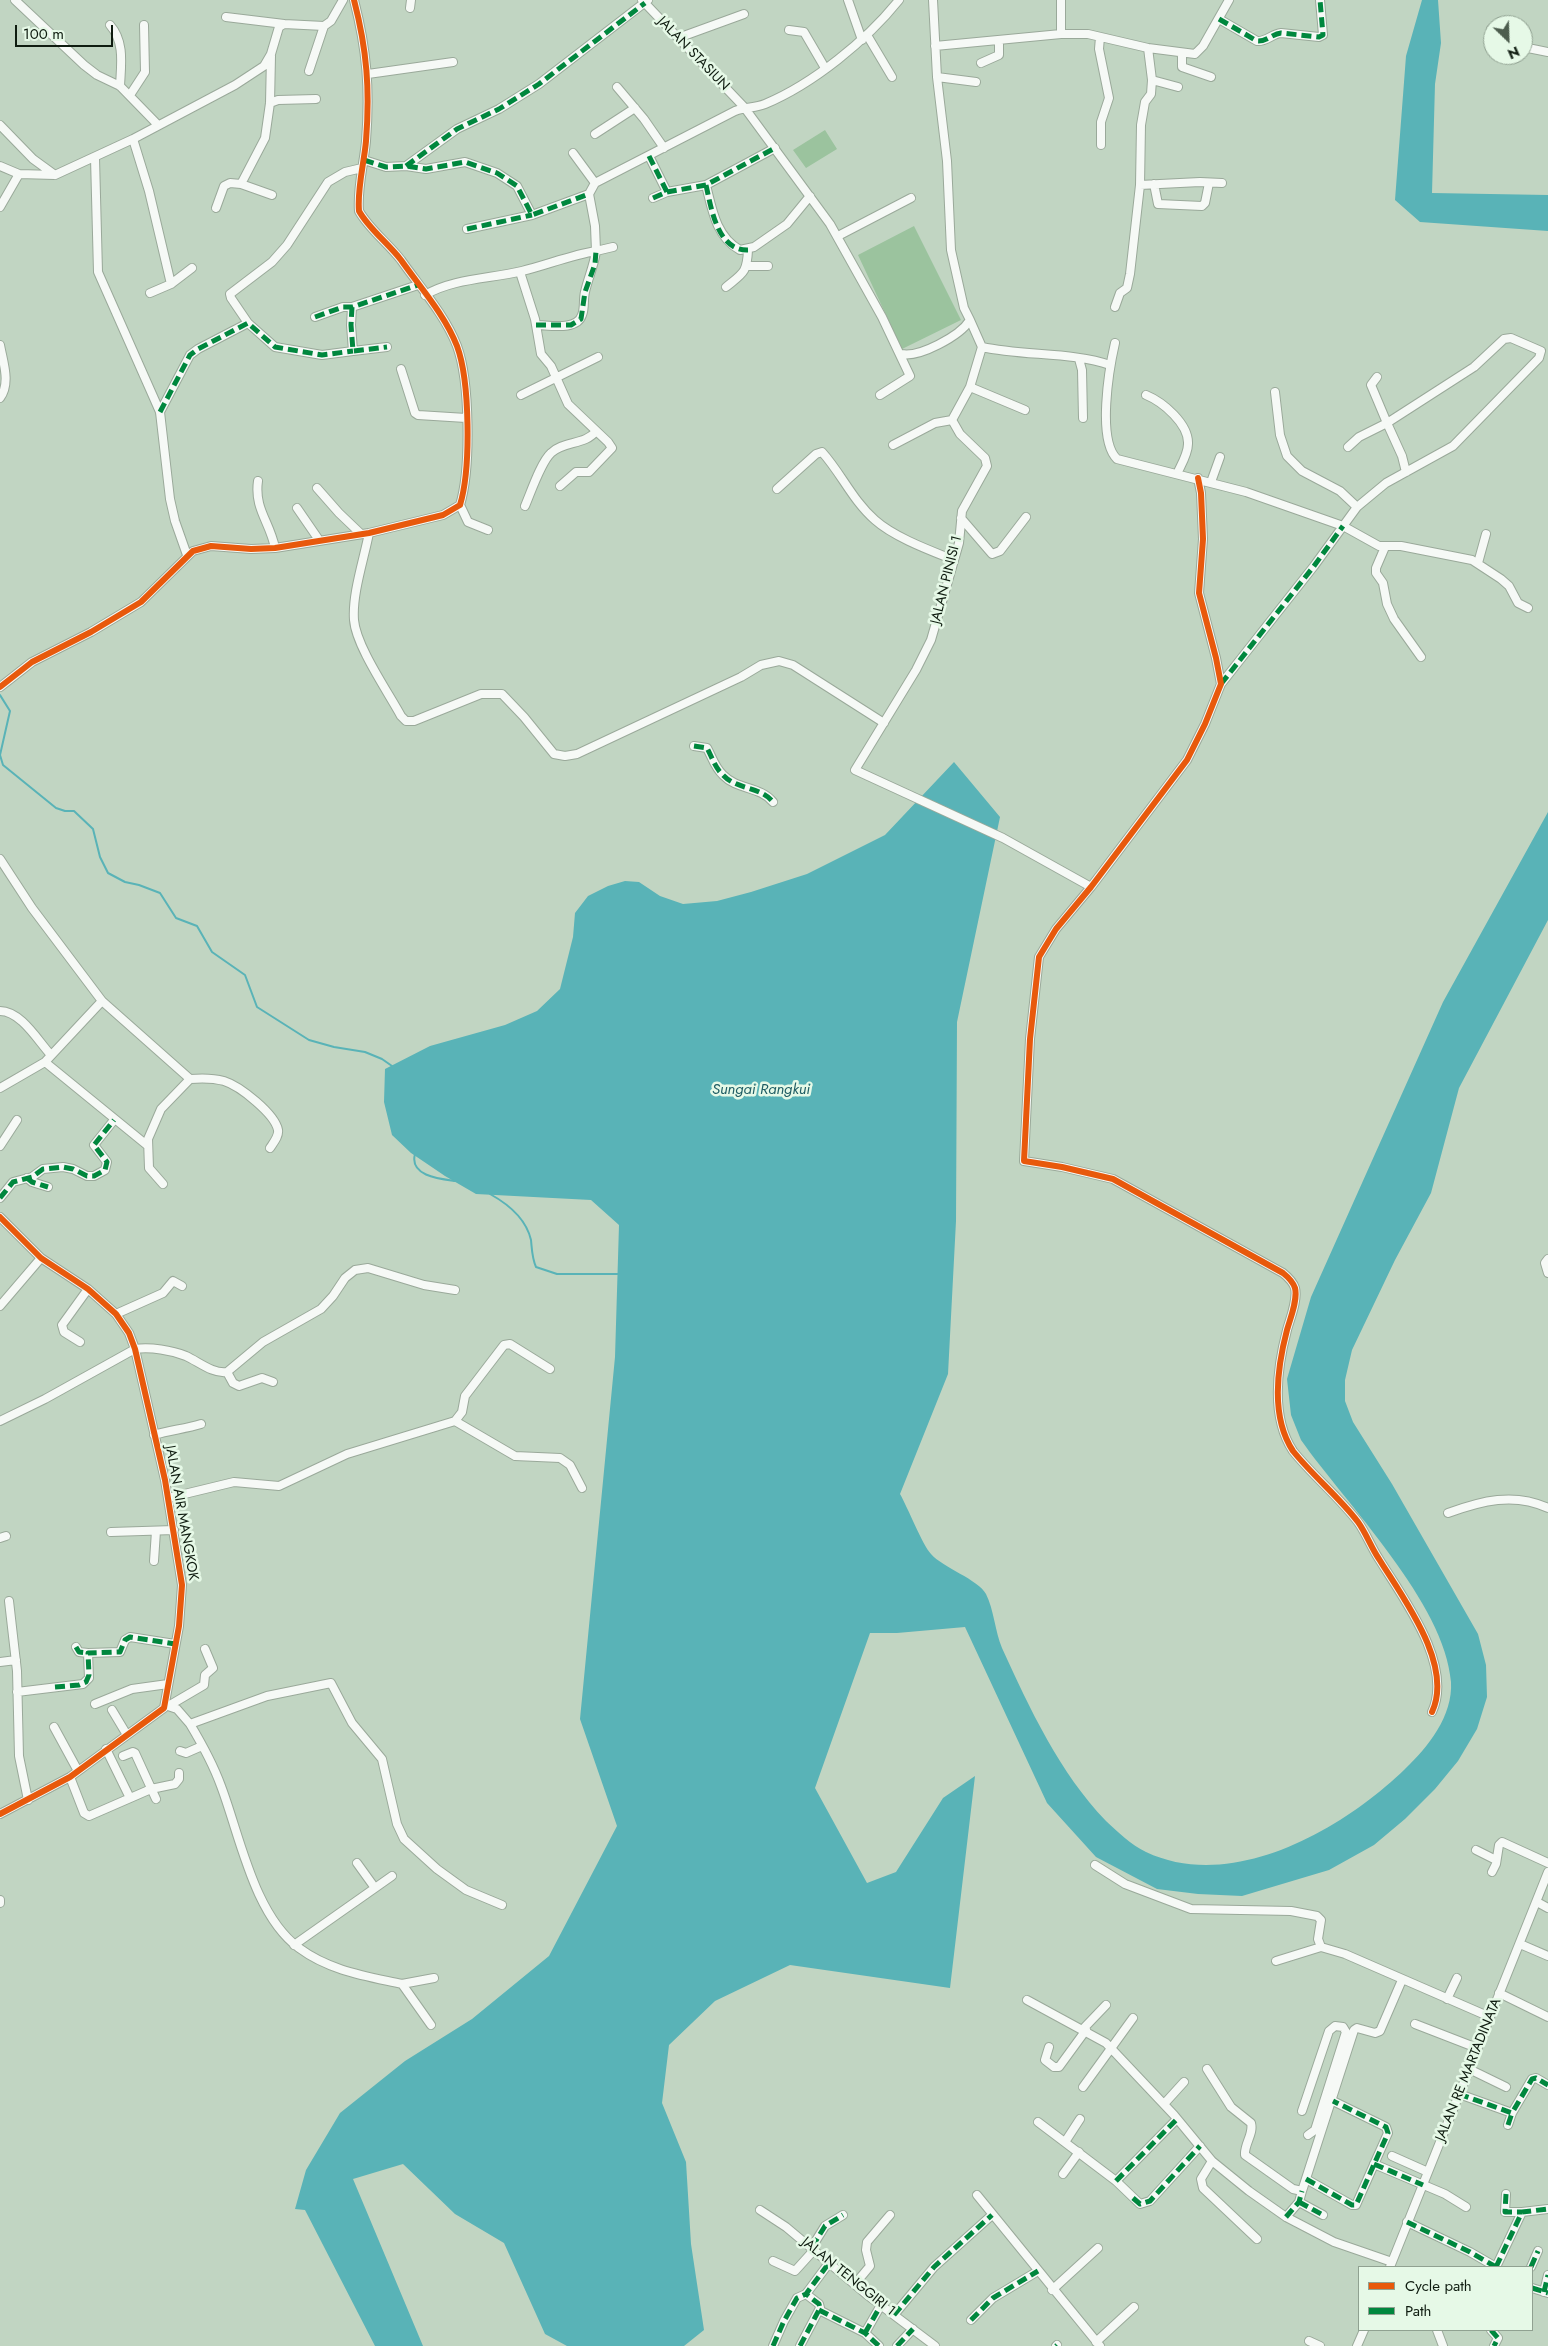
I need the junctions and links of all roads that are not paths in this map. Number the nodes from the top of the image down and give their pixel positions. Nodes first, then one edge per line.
1 (15, 0) edge
2 (343, 0) edge
3 (354, 0) edge
4 (848, 0) edge
5 (899, 0) edge
6 (933, 0) edge
7 (1061, 0) edge
8 (1229, 0) edge
9 (1320, 0) edge
10 (645, 1) edge
11 (744, 14) dead end
12 (226, 17) dead end
13 (1219, 19) junction
14 (144, 24) dead end
15 (284, 24) junction
16 (110, 25) dead end
17 (324, 26) junction
18 (789, 30) dead end
19 (1061, 34) junction
20 (865, 37) junction
21 (1100, 37) junction
22 (678, 38) junction
23 (999, 40) junction
24 (935, 46) junction
25 (1148, 48) junction
26 (1533, 49) edge
27 (1182, 52) junction
28 (1548, 52) edge
29 (271, 54) junction
30 (453, 62) dead end
31 (981, 63) dead end
32 (825, 68) junction
33 (309, 71) dead end
34 (368, 74) junction
35 (892, 77) dead end
36 (937, 77) junction
37 (1211, 77) dead end
38 (1152, 80) junction
39 (976, 82) dead end
40 (120, 86) junction
41 (617, 87) dead end
42 (1178, 87) dead end
43 (130, 96) junction
44 (316, 99) dead end
45 (270, 102) junction
46 (762, 106) junction
47 (744, 107) junction
48 (635, 108) junction
49 (752, 118) junction
50 (0, 125) edge
51 (158, 125) junction
52 (595, 134) dead end
53 (133, 139) junction
54 (1101, 145) dead end
55 (664, 148) junction
56 (775, 148) junction
57 (573, 153) dead end
58 (649, 156) junction
59 (95, 158) junction
60 (364, 160) junction
61 (0, 166) edge
62 (406, 166) junction
63 (362, 168) junction
64 (19, 174) junction
65 (56, 175) junction
66 (595, 183) junction
67 (1209, 183) junction
68 (1222, 183) dead end
69 (240, 184) junction
70 (1154, 184) junction
71 (706, 185) junction
72 (1140, 185) junction
73 (667, 192) junction
74 (589, 194) junction
75 (272, 195) dead end
76 (810, 196) junction
77 (653, 198) dead end
78 (911, 198) dead end
79 (0, 207) edge
80 (216, 208) dead end
81 (532, 215) junction
82 (467, 229) dead end
83 (838, 236) junction
84 (614, 247) dead end
85 (748, 250) junction
86 (596, 251) junction
87 (747, 266) junction
88 (768, 266) dead end
89 (192, 268) dead end
90 (520, 272) junction
91 (171, 284) junction
92 (418, 285) junction
93 (726, 287) dead end
94 (150, 293) dead end
95 (425, 295) junction
96 (352, 307) junction
97 (1115, 307) dead end
98 (315, 317) dead end
99 (970, 320) junction
100 (248, 323) junction
101 (536, 325) junction
102 (1115, 343) dead end
103 (0, 345) edge
104 (387, 347) dead end
105 (982, 347) junction
106 (353, 351) junction
107 (901, 354) junction
108 (598, 357) dead end
109 (1079, 359) junction
110 (1110, 365) junction
111 (401, 369) dead end
112 (1377, 377) dead end
113 (556, 378) junction
114 (970, 387) junction
115 (1276, 392) dead end
116 (521, 395) dead end
117 (880, 395) dead end
118 (1146, 395) dead end
119 (0, 398) edge
120 (1025, 410) dead end
121 (160, 412) junction
122 (466, 418) junction
123 (1083, 418) dead end
124 (952, 420) junction
125 (1387, 423) junction
126 (596, 431) junction
127 (893, 445) dead end
128 (1348, 447) dead end
129 (1220, 458) dead end
130 (1406, 472) junction
131 (1177, 474) junction
132 (1198, 478) junction
133 (258, 481) dead end
134 (1211, 482) junction
135 (560, 486) dead end
136 (317, 488) dead end
137 (777, 490) dead end
138 (460, 505) junction
139 (525, 506) dead end
140 (1357, 507) junction
141 (297, 508) dead end
142 (1026, 517) dead end
143 (961, 518) junction
144 (1343, 526) junction
145 (488, 530) dead end
146 (365, 533) junction
147 (1486, 534) dead end
148 (320, 540) junction
149 (1385, 547) junction
150 (275, 548) junction
151 (187, 555) junction
152 (954, 560) junction
153 (1478, 563) junction
154 (1528, 608) dead end
155 (1421, 657) dead end
156 (1221, 684) junction
157 (0, 687) edge
158 (884, 723) junction
159 (694, 746) dead end
160 (773, 802) dead end
161 (0, 858) edge
162 (1091, 887) junction
163 (102, 1002) junction
164 (0, 1011) edge
165 (51, 1055) junction
166 (45, 1062) junction
167 (190, 1078) junction
168 (0, 1088) edge
169 (17, 1120) dead end
170 (114, 1120) junction
171 (0, 1146) edge
172 (148, 1146) junction
173 (270, 1148) dead end
174 (28, 1178) junction
175 (163, 1184) dead end
176 (48, 1187) dead end
177 (0, 1198) edge
178 (0, 1218) edge
179 (41, 1258) junction
180 (1548, 1259) edge
181 (1548, 1273) edge
182 (182, 1286) dead end
183 (88, 1290) junction
184 (455, 1290) dead end
185 (0, 1306) edge
186 (116, 1314) junction
187 (80, 1342) dead end
188 (135, 1349) junction
189 (550, 1369) dead end
190 (227, 1372) junction
191 (273, 1382) dead end
192 (0, 1421) edge
193 (455, 1421) junction
194 (201, 1424) dead end
195 (154, 1435) junction
196 (582, 1488) dead end
197 (168, 1498) junction
198 (1548, 1508) edge
199 (1448, 1513) dead end
200 (174, 1530) junction
201 (156, 1531) junction
202 (111, 1532) dead end
203 (154, 1561) dead end
204 (9, 1601) dead end
205 (175, 1644) junction
206 (76, 1647) dead end
207 (204, 1649) dead end
208 (88, 1653) junction
209 (16, 1660) junction
210 (0, 1662) edge
211 (168, 1684) junction
212 (17, 1692) junction
213 (95, 1704) dead end
214 (167, 1705) junction
215 (112, 1710) dead end
216 (1432, 1712) dead end
217 (190, 1724) junction
218 (54, 1727) dead end
219 (127, 1735) junction
220 (202, 1746) junction
221 (106, 1749) junction
222 (180, 1751) dead end
223 (123, 1756) dead end
224 (78, 1771) junction
225 (179, 1772) dead end
226 (70, 1777) junction
227 (151, 1789) junction
228 (130, 1798) junction
229 (156, 1799) dead end
230 (28, 1800) junction
231 (0, 1814) edge
232 (1476, 1850) dead end
233 (1496, 1860) junction
234 (357, 1863) dead end
235 (1548, 1863) edge
236 (1095, 1865) dead end
237 (1492, 1872) dead end
238 (1548, 1872) edge
239 (392, 1876) dead end
240 (375, 1888) junction
241 (1537, 1902) junction
242 (502, 1905) dead end
243 (1548, 1908) edge
244 (1520, 1944) junction
245 (294, 1945) junction
246 (1321, 1947) junction
247 (1548, 1956) edge
248 (1276, 1961) dead end
249 (434, 1978) dead end
250 (1457, 1978) dead end
251 (1402, 1980) junction
252 (402, 1984) junction
253 (1499, 1993) junction
254 (1447, 1999) junction
255 (1027, 2000) dead end
256 (1106, 2005) dead end
257 (1548, 2016) edge
258 (1490, 2017) junction
259 (1133, 2018) dead end
260 (1415, 2024) dead end
261 (431, 2025) dead end
262 (1084, 2029) junction
263 (1049, 2048) dead end
264 (1112, 2048) junction
265 (1477, 2048) junction
266 (1207, 2069) dead end
267 (1469, 2069) junction
268 (1338, 2070) junction
269 (1184, 2082) dead end
270 (1548, 2085) edge
271 (1083, 2087) dead end
272 (1506, 2087) dead end
273 (1459, 2094) junction
274 (1333, 2101) junction
275 (1164, 2104) junction
276 (1302, 2111) dead end
277 (1512, 2113) junction
278 (1080, 2119) dead end
279 (1177, 2119) junction
280 (1038, 2122) dead end
281 (1508, 2125) dead end
282 (1308, 2136) dead end
283 (1065, 2142) junction
284 (1200, 2146) junction
285 (1079, 2152) junction
286 (1392, 2156) dead end
287 (1212, 2161) junction
288 (1374, 2164) junction
289 (1428, 2172) junction
290 (1064, 2174) dead end
291 (1306, 2179) junction
292 (1116, 2181) junction
293 (1423, 2185) junction
294 (1302, 2191) junction
295 (977, 2194) dead end
296 (1506, 2194) dead end
297 (1299, 2202) junction
298 (1466, 2206) dead end
299 (1548, 2209) edge
300 (760, 2210) dead end
301 (1522, 2212) junction
302 (843, 2215) dead end
303 (890, 2215) dead end
304 (992, 2215) junction
305 (1323, 2215) dead end
306 (1286, 2217) junction
307 (1407, 2222) junction
308 (1257, 2239) dead end
309 (1098, 2248) dead end
310 (813, 2249) junction
311 (1538, 2251) dead end
312 (772, 2261) dead end
313 (829, 2262) junction
314 (1391, 2265) edge
315 (1494, 2266) edge
316 (1496, 2266) edge
317 (1531, 2266) edge
318 (1038, 2271) junction
319 (1548, 2276) edge
320 (855, 2284) junction
321 (1533, 2288) edge
322 (1052, 2290) junction
323 (1546, 2293) edge
324 (806, 2294) junction
325 (881, 2305) junction
326 (1134, 2307) dead end
327 (819, 2310) junction
328 (894, 2314) junction
329 (971, 2320) dead end
330 (913, 2329) junction
331 (1364, 2331) edge
332 (1437, 2331) edge
333 (1492, 2331) edge
334 (865, 2333) junction
335 (925, 2339) junction
336 (1309, 2341) dead end
337 (1098, 2344) edge
338 (773, 2346) edge
339 (800, 2346) edge
340 (879, 2346) edge
341 (897, 2346) edge
342 (919, 2346) edge
343 (935, 2346) edge
344 (1320, 2346) edge
345 (1357, 2346) edge
346 (1443, 2346) edge
347 (1494, 2346) edge

1 - 40 street
2 - 17 street
3 - 34 street
4 - 20 street
5 - 20 street
6 - 24 street
7 - 19 street
8 - 13 street
9 - 13 street
10 - 22 street, JALAN STASIUN
10 - 62 street
11 - 22 street
12 - 15 street
13 - 27 street
14 - 43 street
15 - 17 street
15 - 29 street
16 - 40 street
17 - 33 street
18 - 32 street
19 - 21 street
19 - 23 street
20 - 32 street
20 - 35 street
21 - 25 street
21 - 54 street
22 - 47 street, JALAN STASIUN
23 - 24 street
23 - 31 street
24 - 36 street
25 - 27 street
25 - 38 street
26 - 28 street
27 - 37 street
29 - 45 street
29 - 51 street
30 - 34 street
32 - 46 street
34 - 60 street
36 - 39 street
36 - 99 street
38 - 42 street
38 - 72 street
40 - 43 street
41 - 48 street
43 - 51 street
44 - 45 street
45 - 69 street
46 - 47 street
46 - 49 street
47 - 49 street, JALAN STASIUN
47 - 55 street
48 - 52 street
48 - 55 street
49 - 56 street, JALAN STASIUN
50 - 65 street
51 - 53 street
53 - 59 street
53 - 91 street
55 - 58 street
56 - 71 street
56 - 76 street, JALAN STASIUN
57 - 66 street
58 - 66 street
58 - 73 street
59 - 65 street
59 - 121 street
60 - 62 street
60 - 63 street
61 - 64 street
62 - 81 street
63 - 92 street
63 - 100 street
64 - 65 street
64 - 79 street
66 - 74 street
67 - 68 street
67 - 70 street
67 - 70 street
69 - 75 street
69 - 80 street
70 - 72 street
71 - 73 street
71 - 85 street
72 - 97 street
73 - 77 street
74 - 81 street
74 - 86 street
76 - 83 street, JALAN STASIUN
76 - 85 street
78 - 83 street
81 - 82 street
83 - 107 street, JALAN STASIUN
84 - 86 street
85 - 87 street
86 - 90 street
86 - 101 street
87 - 88 street
87 - 93 street
89 - 91 street
90 - 95 street
90 - 101 street
91 - 94 street
92 - 95 street
92 - 96 street
95 - 122 street
96 - 98 street
96 - 106 street
99 - 105 street
99 - 107 street
100 - 106 street
100 - 121 street
101 - 113 street
102 - 110 street
103 - 119 street
104 - 106 street
105 - 109 street
105 - 114 street
107 - 117 street
108 - 113 street
109 - 110 street
109 - 123 street
110 - 131 street
111 - 122 street
112 - 125 street
113 - 116 street
113 - 126 street
114 - 120 street
114 - 124 street
115 - 140 street
118 - 131 street
121 - 151 street
122 - 138 street
124 - 127 street
124 - 143 street, JALAN PINISI 1
125 - 128 street
125 - 130 street
125 - 130 street
126 - 135 street
126 - 139 street
129 - 134 street
130 - 140 street
131 - 132 street
132 - 134 street
132 - 156 street
133 - 150 street
134 - 144 street
136 - 146 street
137 - 152 street
138 - 145 street
138 - 146 street
140 - 144 street
141 - 148 street
142 - 143 street
143 - 152 street, JALAN PINISI 1
144 - 149 street
144 - 156 street
146 - 148 street
146 - 158 street
147 - 153 street
148 - 150 street
149 - 153 street
149 - 155 street
150 - 151 street
151 - 157 street
152 - 158 street, JALAN PINISI 1
153 - 154 street
156 - 162 street
158 - 162 street, JALAN PINISI 1
159 - 160 street
161 - 163 street
162 - 216 street
163 - 165 street
163 - 167 street
164 - 165 street
165 - 166 street
166 - 168 street
166 - 170 street
167 - 172 street
167 - 173 street
169 - 171 street
170 - 172 street
170 - 174 street
172 - 175 street
174 - 176 street
174 - 177 street
178 - 179 street, JALAN AIR MANGKOK
179 - 183 street, JALAN AIR MANGKOK
179 - 185 street
180 - 181 street
182 - 186 street
183 - 186 street, JALAN AIR MANGKOK
183 - 187 street
184 - 190 street
186 - 188 street, JALAN AIR MANGKOK
188 - 190 street
188 - 192 street
188 - 195 street, JALAN AIR MANGKOK
189 - 193 street
190 - 191 street
193 - 196 street
193 - 197 street
194 - 195 street
195 - 197 street, JALAN AIR MANGKOK
197 - 200 street, JALAN AIR MANGKOK
198 - 199 street
200 - 201 street
200 - 205 street, JALAN AIR MANGKOK
201 - 202 street
201 - 203 street
204 - 209 street
205 - 208 street
205 - 211 street, JALAN AIR MANGKOK
206 - 208 street
207 - 214 street
208 - 212 street
209 - 210 street
209 - 212 street
211 - 213 street
211 - 214 street, JALAN AIR MANGKOK
212 - 230 street
214 - 217 street
214 - 219 street
215 - 219 street
217 - 220 street
217 - 242 street
218 - 224 street
219 - 221 street
220 - 222 street
220 - 245 street
221 - 224 street
221 - 228 street
223 - 227 street
224 - 226 street
225 - 227 street
226 - 228 street
226 - 230 street
227 - 228 street
227 - 229 street
230 - 231 street
232 - 233 street
233 - 235 street
233 - 237 street
234 - 240 street
236 - 246 street
238 - 241 street, JALAN RE MARTADINATA
239 - 240 street
240 - 245 street
241 - 243 street
241 - 244 street, JALAN RE MARTADINATA
244 - 247 street
244 - 253 street, JALAN RE MARTADINATA
245 - 252 street
246 - 248 street
246 - 251 street
249 - 252 street
250 - 254 street
251 - 254 street
251 - 268 street
252 - 261 street
253 - 257 street
253 - 258 street, JALAN RE MARTADINATA
254 - 258 street
255 - 262 street
256 - 262 street
258 - 265 street, JALAN RE MARTADINATA
259 - 264 street
260 - 265 street
262 - 263 street
262 - 264 street
264 - 271 street
264 - 275 street
265 - 267 street, JALAN RE MARTADINATA
266 - 294 street
267 - 272 street
267 - 273 street, JALAN RE MARTADINATA
268 - 274 street
268 - 276 street
268 - 282 street
269 - 275 street
270 - 277 street
273 - 277 street
273 - 289 street, JALAN RE MARTADINATA
274 - 288 street
274 - 291 street
275 - 279 street
277 - 281 street
278 - 283 street
279 - 284 street
279 - 292 street
280 - 283 street
283 - 285 street
284 - 287 street
284 - 292 street
285 - 290 street
285 - 292 street
286 - 289 street
287 - 306 street
287 - 308 street
288 - 291 street
288 - 293 street
289 - 293 street, JALAN RE MARTADINATA
291 - 294 street
293 - 298 street
293 - 307 street, JALAN RE MARTADINATA
294 - 297 street
295 - 304 street
296 - 301 street
297 - 305 street
297 - 306 street
299 - 301 street
300 - 310 street, JALAN TENGGIRI 1
301 - 316 street
302 - 310 street
303 - 320 street
304 - 318 street
304 - 328 street
306 - 314 street
307 - 314 street, JALAN RE MARTADINATA
307 - 315 street
309 - 322 street
310 - 312 street
310 - 313 street, JALAN TENGGIRI 1
311 - 317 street
313 - 320 street, JALAN TENGGIRI 1
313 - 324 street
318 - 322 street
318 - 329 street
319 - 323 street
320 - 325 street, JALAN TENGGIRI 1
321 - 323 street
322 - 337 street
324 - 327 street
324 - 338 street
325 - 328 street, JALAN TENGGIRI 1
325 - 334 street
326 - 337 street
327 - 334 street
327 - 339 street
328 - 330 street, JALAN TENGGIRI 1
330 - 335 street, JALAN TENGGIRI 1
330 - 341 street
331 - 345 street
332 - 346 street
333 - 347 street
334 - 340 street
335 - 342 street
335 - 343 street, JALAN TENGGIRI 1
336 - 344 street

